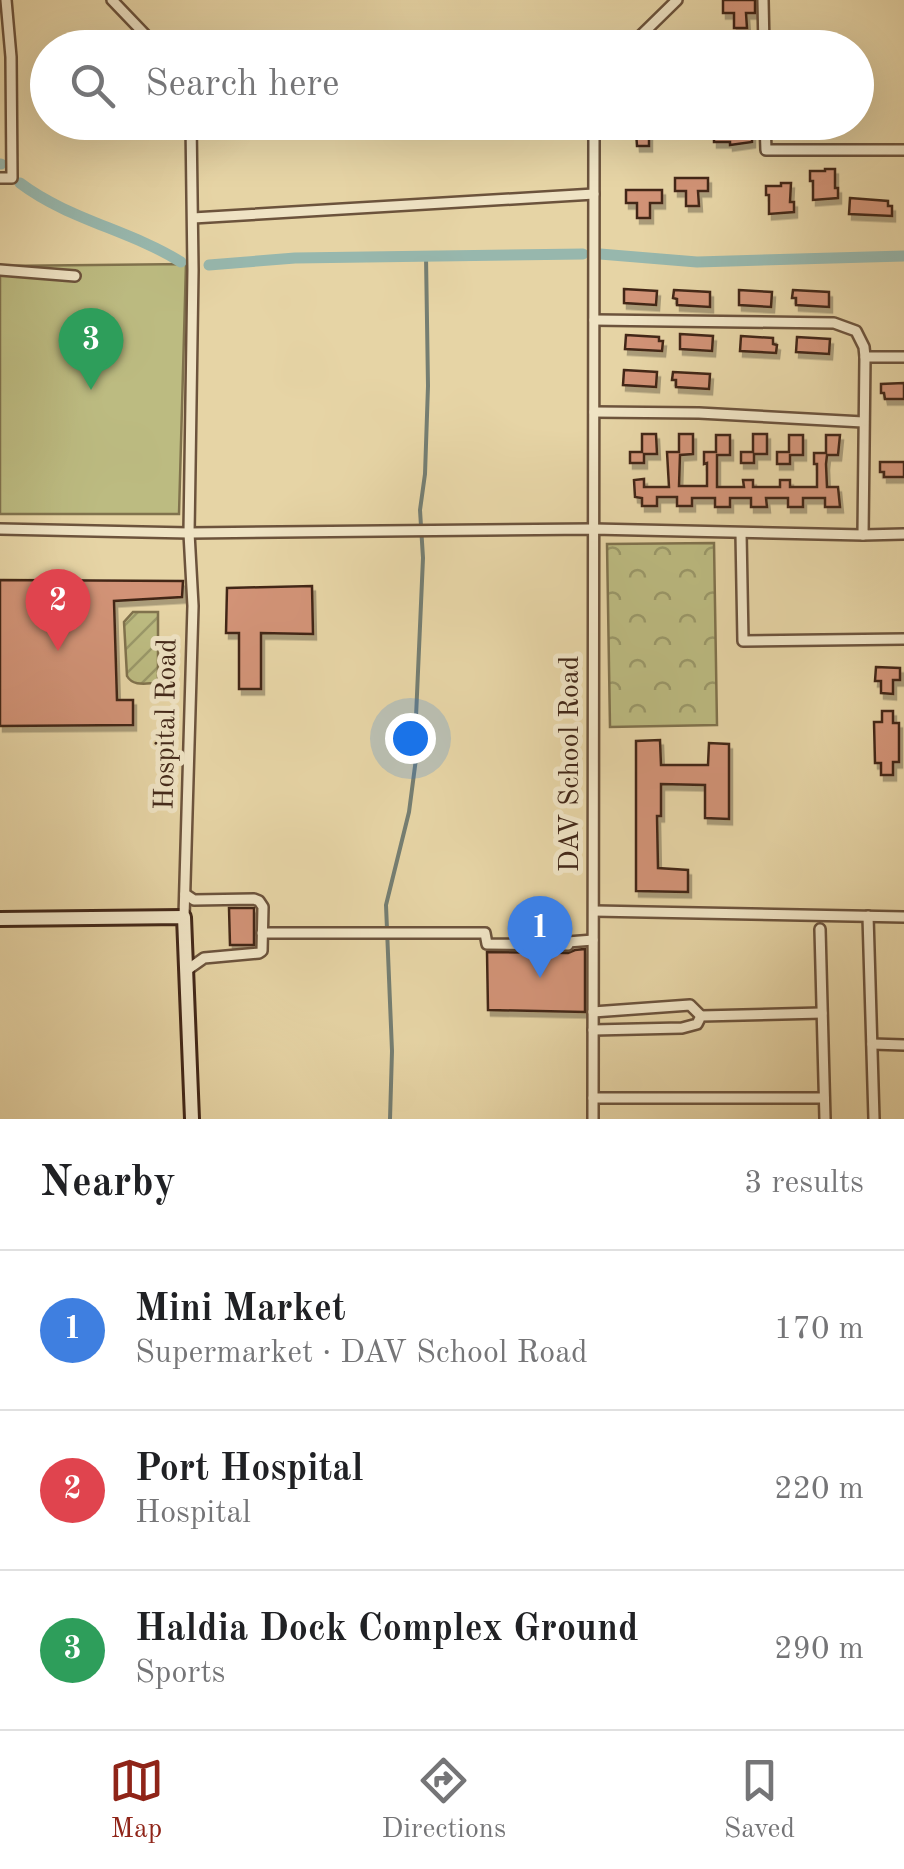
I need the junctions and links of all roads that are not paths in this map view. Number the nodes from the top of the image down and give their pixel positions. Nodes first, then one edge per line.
1 (6, 0) edge
2 (112, 0) edge
3 (677, 0) edge
4 (762, 0) edge
5 (141, 30) edge
6 (646, 30) edge
7 (763, 30) edge
8 (191, 140) edge
9 (594, 140) edge
10 (766, 140) edge
11 (904, 150) edge
12 (0, 178) edge
13 (594, 194) junction
14 (193, 218) junction
15 (0, 270) edge
16 (74, 276) dead end
17 (594, 320) junction
18 (865, 357) junction
19 (904, 357) edge
20 (594, 412) junction
21 (863, 422) junction
22 (0, 528) edge
23 (594, 529) junction
24 (189, 533) junction
25 (741, 533) junction
26 (863, 534) junction
27 (904, 534) edge
28 (904, 639) edge
29 (185, 894) junction
30 (594, 911) junction
31 (868, 916) junction
32 (184, 917) junction
33 (904, 917) edge
34 (0, 920) edge
35 (820, 929) dead end
36 (262, 933) junction
37 (593, 940) junction
38 (187, 970) junction
39 (594, 1012) junction
40 (822, 1014) junction
41 (701, 1016) junction
42 (593, 1030) junction
43 (872, 1044) junction
44 (904, 1045) edge
45 (594, 1098) junction
46 (824, 1098) junction
47 (192, 1119) edge
48 (594, 1119) edge
49 (824, 1119) edge
50 (874, 1119) edge

1 - 12 street
2 - 5 street
3 - 6 street
4 - 7 street
8 - 14 street, Hospital Road
9 - 13 street, DAV School Road
10 - 11 street
13 - 14 street
13 - 17 street, DAV School Road
14 - 24 street, Hospital Road
15 - 16 street
17 - 18 street
17 - 20 street, DAV School Road
18 - 19 street
18 - 21 street
20 - 21 street
20 - 23 street, DAV School Road
21 - 26 street
22 - 24 street
23 - 24 street
23 - 25 street
23 - 30 street, DAV School Road
24 - 29 street, Hospital Road
25 - 26 street
25 - 28 street
26 - 27 street
29 - 32 street, Hospital Road
29 - 36 street
30 - 31 street
30 - 37 street, DAV School Road
31 - 33 street
31 - 43 street
32 - 34 main road
32 - 38 main road
35 - 40 street
36 - 37 street
36 - 38 street
37 - 39 street, DAV School Road
38 - 47 main road
39 - 41 street
39 - 42 street, DAV School Road
40 - 41 street
40 - 46 street
41 - 42 street
42 - 45 street, DAV School Road
43 - 44 street
43 - 50 street
45 - 46 street
45 - 48 street, DAV School Road
46 - 49 street

